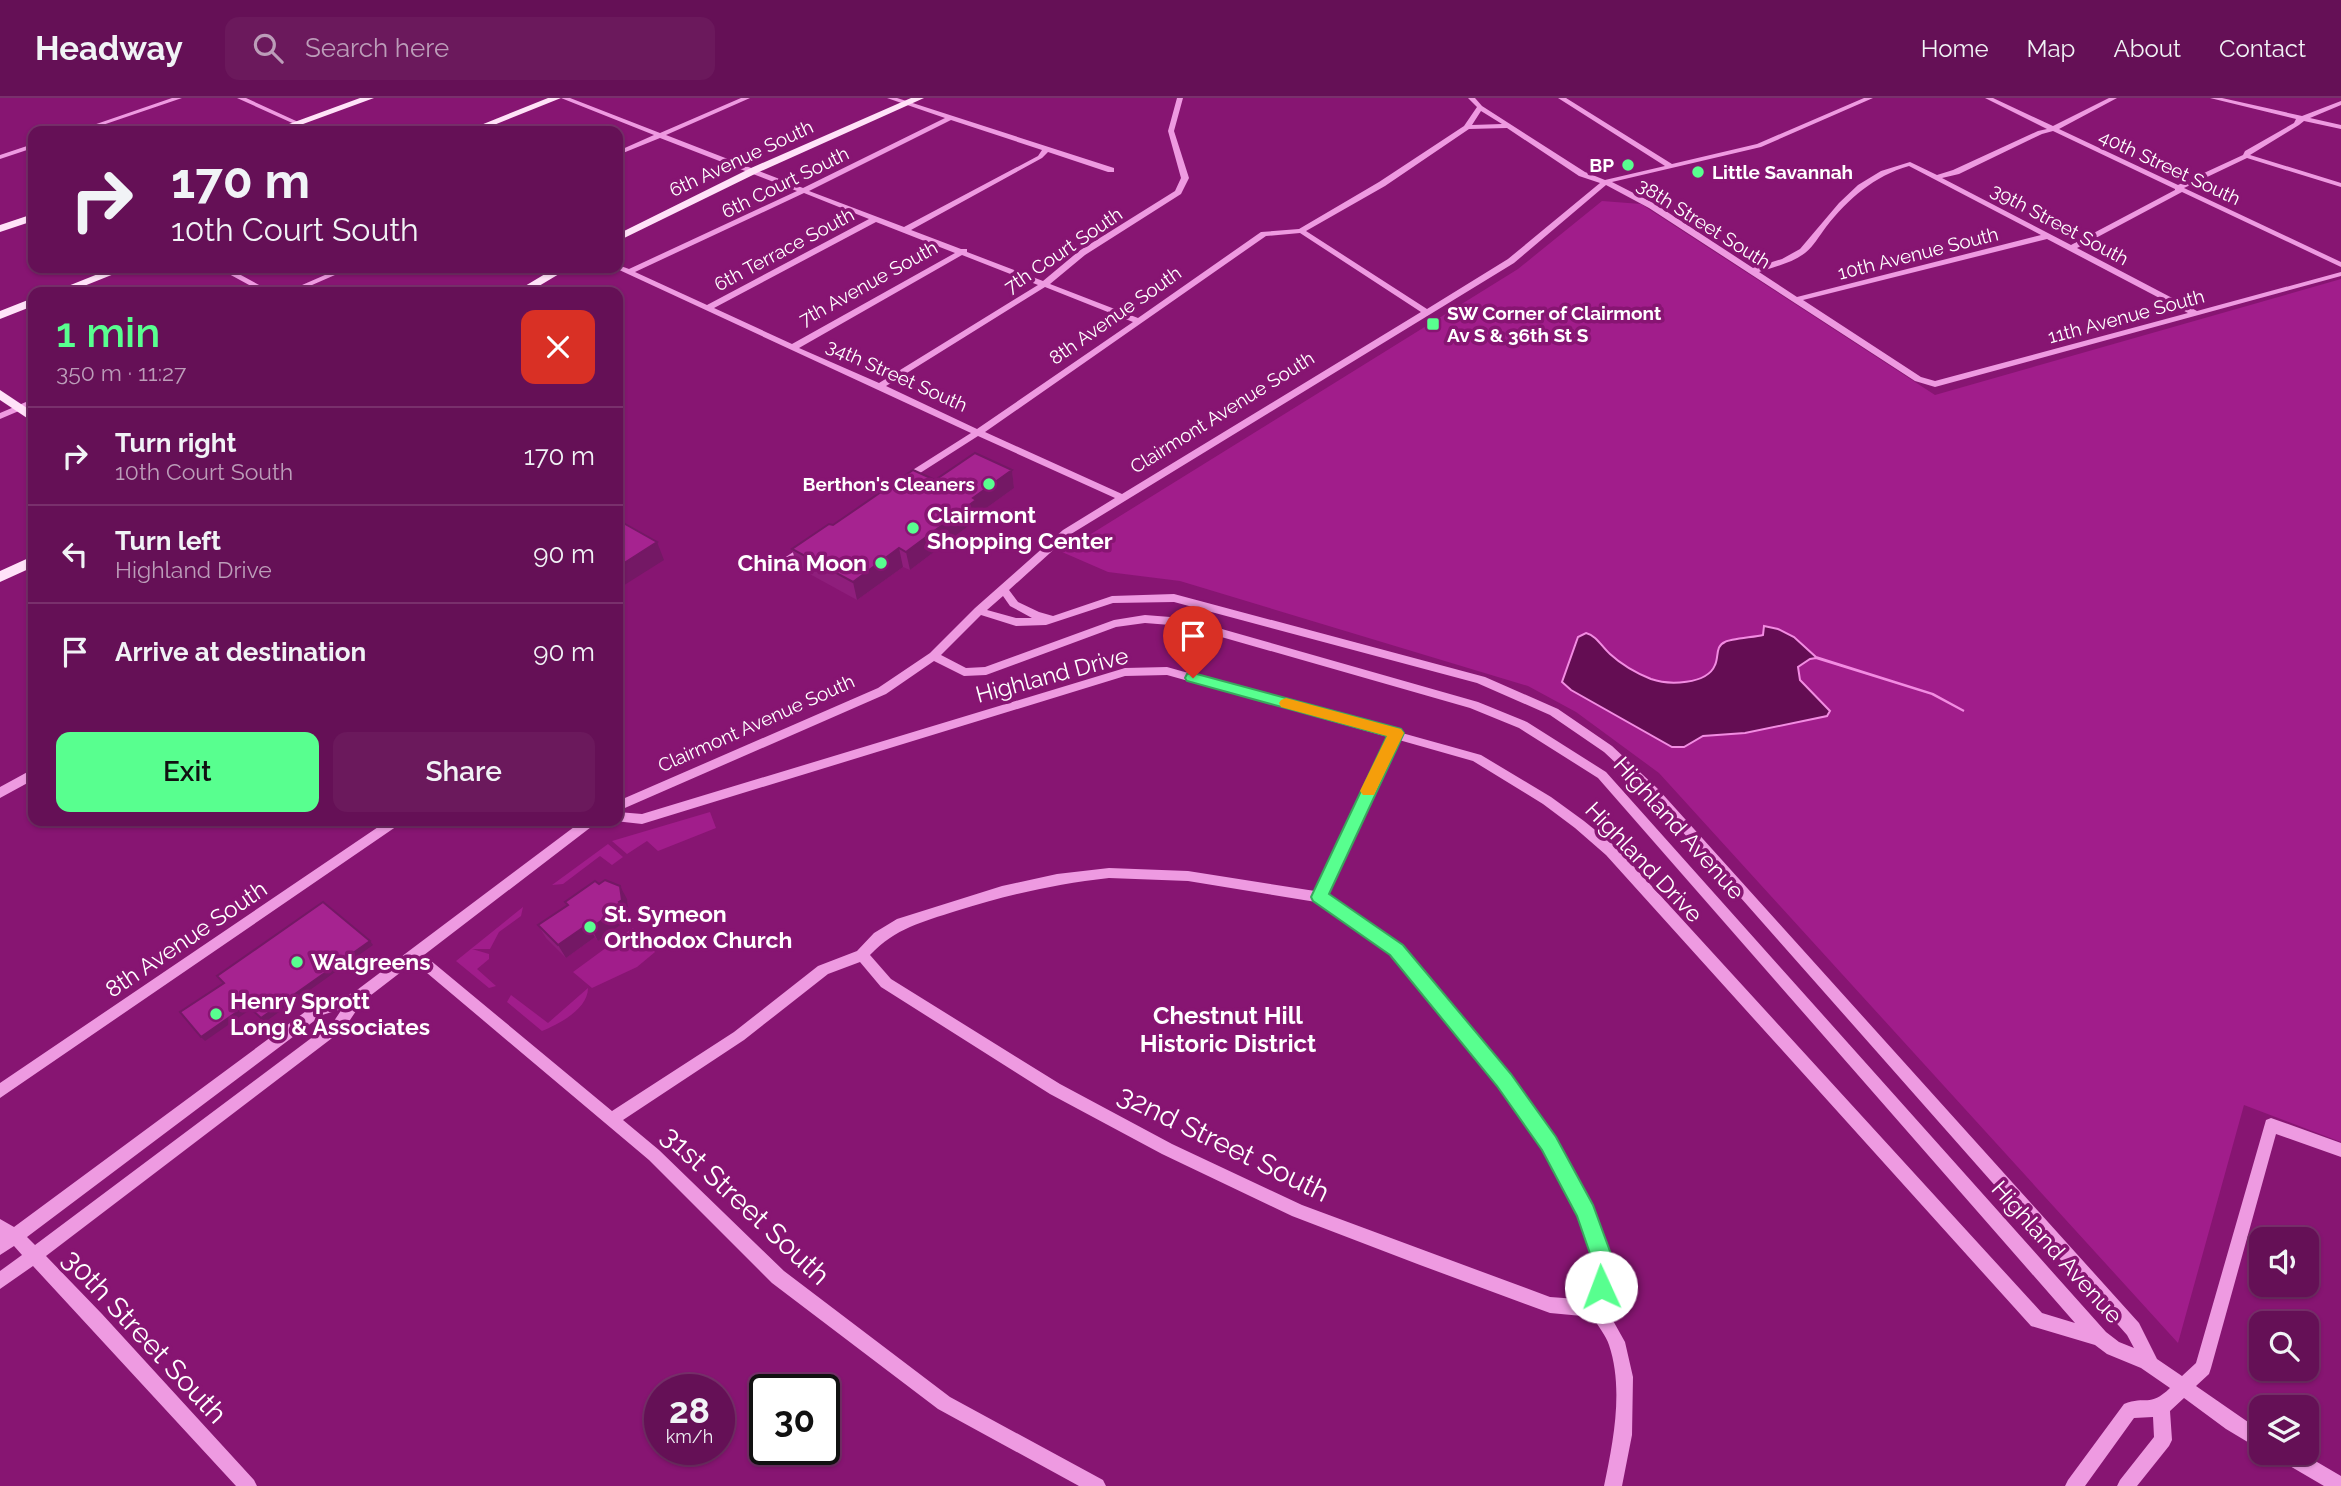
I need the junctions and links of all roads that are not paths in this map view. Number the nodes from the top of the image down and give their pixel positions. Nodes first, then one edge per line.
1 (179, 98) edge
2 (240, 98) edge
3 (369, 98) edge
4 (556, 98) edge
5 (565, 98) edge
6 (747, 98) edge
7 (890, 98) edge
8 (919, 98) edge
9 (1180, 98) edge
10 (1472, 98) edge
11 (1561, 98) edge
12 (1870, 98) edge
13 (1988, 98) edge
14 (2114, 98) edge
15 (2213, 98) edge
16 (907, 102) junction
17 (2341, 103) edge
18 (1480, 107) junction
19 (952, 117) junction
20 (2300, 120) junction
21 (297, 124) junction
22 (94, 126) edge
23 (291, 126) edge
24 (302, 126) edge
25 (484, 126) edge
26 (1510, 126) junction
27 (1467, 127) junction
28 (2341, 127) edge
29 (2052, 130) junction
30 (660, 135) junction
31 (28, 148) edge
32 (1046, 150) junction
33 (623, 151) edge
34 (2246, 156) junction
35 (0, 157) edge
36 (1672, 167) junction
37 (755, 170) junction
38 (1111, 170) dead end
39 (1938, 177) junction
40 (1605, 182) junction
41 (2341, 185) edge
42 (2178, 188) junction
43 (806, 190) junction
44 (877, 218) junction
45 (28, 219) edge
46 (0, 229) edge
47 (907, 229) junction
48 (1301, 231) junction
49 (623, 236) edge
50 (2048, 236) junction
51 (2073, 248) junction
52 (964, 251) junction
53 (2341, 265) edge
54 (623, 269) edge
55 (1753, 271) junction
56 (629, 272) junction
57 (109, 273) edge
58 (232, 273) edge
59 (335, 273) edge
60 (554, 273) edge
61 (2341, 274) edge
62 (1046, 283) junction
63 (72, 287) edge
64 (258, 287) edge
65 (302, 287) edge
66 (530, 287) edge
67 (1796, 300) junction
68 (28, 304) edge
69 (707, 309) junction
70 (1426, 312) junction
71 (2195, 313) junction
72 (0, 315) edge
73 (1139, 321) junction
74 (792, 348) junction
75 (1918, 379) joint
76 (880, 386) junction
77 (0, 394) edge
78 (28, 404) edge
79 (18, 408) junction
80 (28, 415) edge
81 (0, 416) edge
82 (975, 432) junction
83 (895, 486) edge
84 (1123, 498) junction
85 (814, 541) edge
86 (28, 563) edge
87 (773, 569) dead end
88 (0, 577) edge
89 (1004, 590) junction
90 (979, 611) junction
91 (1053, 620) junction
92 (934, 656) junction
93 (1396, 733) junction
94 (28, 777) edge
95 (0, 793) edge
96 (623, 804) edge
97 (623, 817) edge
98 (389, 826) edge
99 (585, 826) edge
100 (1319, 897) junction
101 (862, 955) junction
102 (416, 956) junction
103 (357, 998) junction
104 (0, 1091) edge
105 (612, 1119) junction
106 (2341, 1150) edge
107 (8, 1231) edge
108 (0, 1247) edge
109 (34, 1255) junction
110 (0, 1281) edge
111 (1598, 1309) junction
112 (2100, 1338) junction
113 (2151, 1364) junction
114 (2181, 1389) junction
115 (2161, 1408) junction
116 (2249, 1434) edge
117 (2305, 1465) edge
118 (248, 1486) edge
119 (1097, 1486) edge
120 (1613, 1486) edge
121 (2074, 1486) edge
122 (2126, 1486) edge
123 (2341, 1486) edge

1 - 22 street
2 - 21 street
3 - 21 main road
4 - 25 main road
5 - 30 street
6 - 30 street
7 - 16 street
8 - 16 main road, 6th Avenue South
9 - 62 street, 7th Court South
10 - 18 street, 38th Street South
11 - 36 street
12 - 36 street, Clairmont Avenue South
13 - 29 street, 40th Street South
14 - 29 street
15 - 20 street
16 - 19 street
16 - 37 main road, 6th Avenue South
17 - 20 street
18 - 26 street, 38th Street South
18 - 27 street, 8th Avenue South
19 - 32 street
19 - 43 street, 6th Court South
20 - 28 street
20 - 34 street
21 - 23 main road
21 - 24 street
26 - 27 street
26 - 40 street, 38th Street South
27 - 48 street, 8th Avenue South
29 - 39 street
29 - 42 street, 40th Street South
30 - 33 street
30 - 37 street
31 - 35 street
32 - 38 street
32 - 47 street, 7th Avenue South
34 - 41 street
34 - 42 street
36 - 40 street, Clairmont Avenue South
37 - 43 street
37 - 49 main road, 6th Avenue South
39 - 50 street, 39th Street South
39 - 55 street, 39th Street South
40 - 55 street, 38th Street South
40 - 70 street, Clairmont Avenue South
42 - 51 street
42 - 53 street, 40th Street South
43 - 44 street
43 - 56 street, 6th Court South
44 - 47 street
44 - 69 street, 6th Terrace South
45 - 46 main road
47 - 52 street
48 - 70 street
48 - 73 street, 8th Avenue South
50 - 51 street, 39th Street South
50 - 67 street, 10th Avenue South
51 - 71 street, 39th Street South
52 - 62 street
52 - 74 street, 7th Avenue South
54 - 56 street, 34th Street South
55 - 67 street, 38th Street South
56 - 69 street, 34th Street South
57 - 63 main road
58 - 64 street
59 - 65 street
60 - 66 main road
61 - 71 street, 11th Avenue South
62 - 73 street
62 - 76 street, 7th Court South
67 - 75 street, 38th Street South
68 - 72 main road
69 - 74 street, 34th Street South
70 - 84 street, Clairmont Avenue South
71 - 75 street, 11th Avenue South
73 - 82 street, 8th Avenue South
74 - 76 street, 34th Street South
76 - 82 street, 34th Street South
77 - 79 main road
78 - 79 street
79 - 80 main road
79 - 81 street
82 - 83 street, 8th Avenue South
82 - 84 street, 34th Street South
84 - 89 street, Clairmont Avenue South
85 - 87 street
86 - 88 main road
89 - 90 street, Clairmont Avenue South
89 - 91 street
90 - 91 street, Highland Avenue
90 - 92 street, Clairmont Avenue South
91 - 113 street, Highland Avenue
92 - 96 street, Clairmont Avenue South
92 - 112 street, Highland Avenue
93 - 97 street, Highland Drive
93 - 100 street
93 - 112 street, Highland Drive
94 - 95 street
98 - 104 street, 8th Avenue South
99 - 102 street
100 - 101 street
100 - 111 street
101 - 105 street
101 - 111 street, 32nd Street South
102 - 103 street
102 - 105 street, 31st Street South
103 - 107 street
103 - 109 street
105 - 119 street, 31st Street South
106 - 114 street
107 - 108 street
107 - 109 street, 30th Street South
109 - 110 street
109 - 118 street, 30th Street South
111 - 120 street
112 - 113 street, Highland Avenue
113 - 114 street, Highland Avenue
114 - 115 street
114 - 116 street, Highland Avenue
115 - 121 street
115 - 122 street
117 - 123 street

